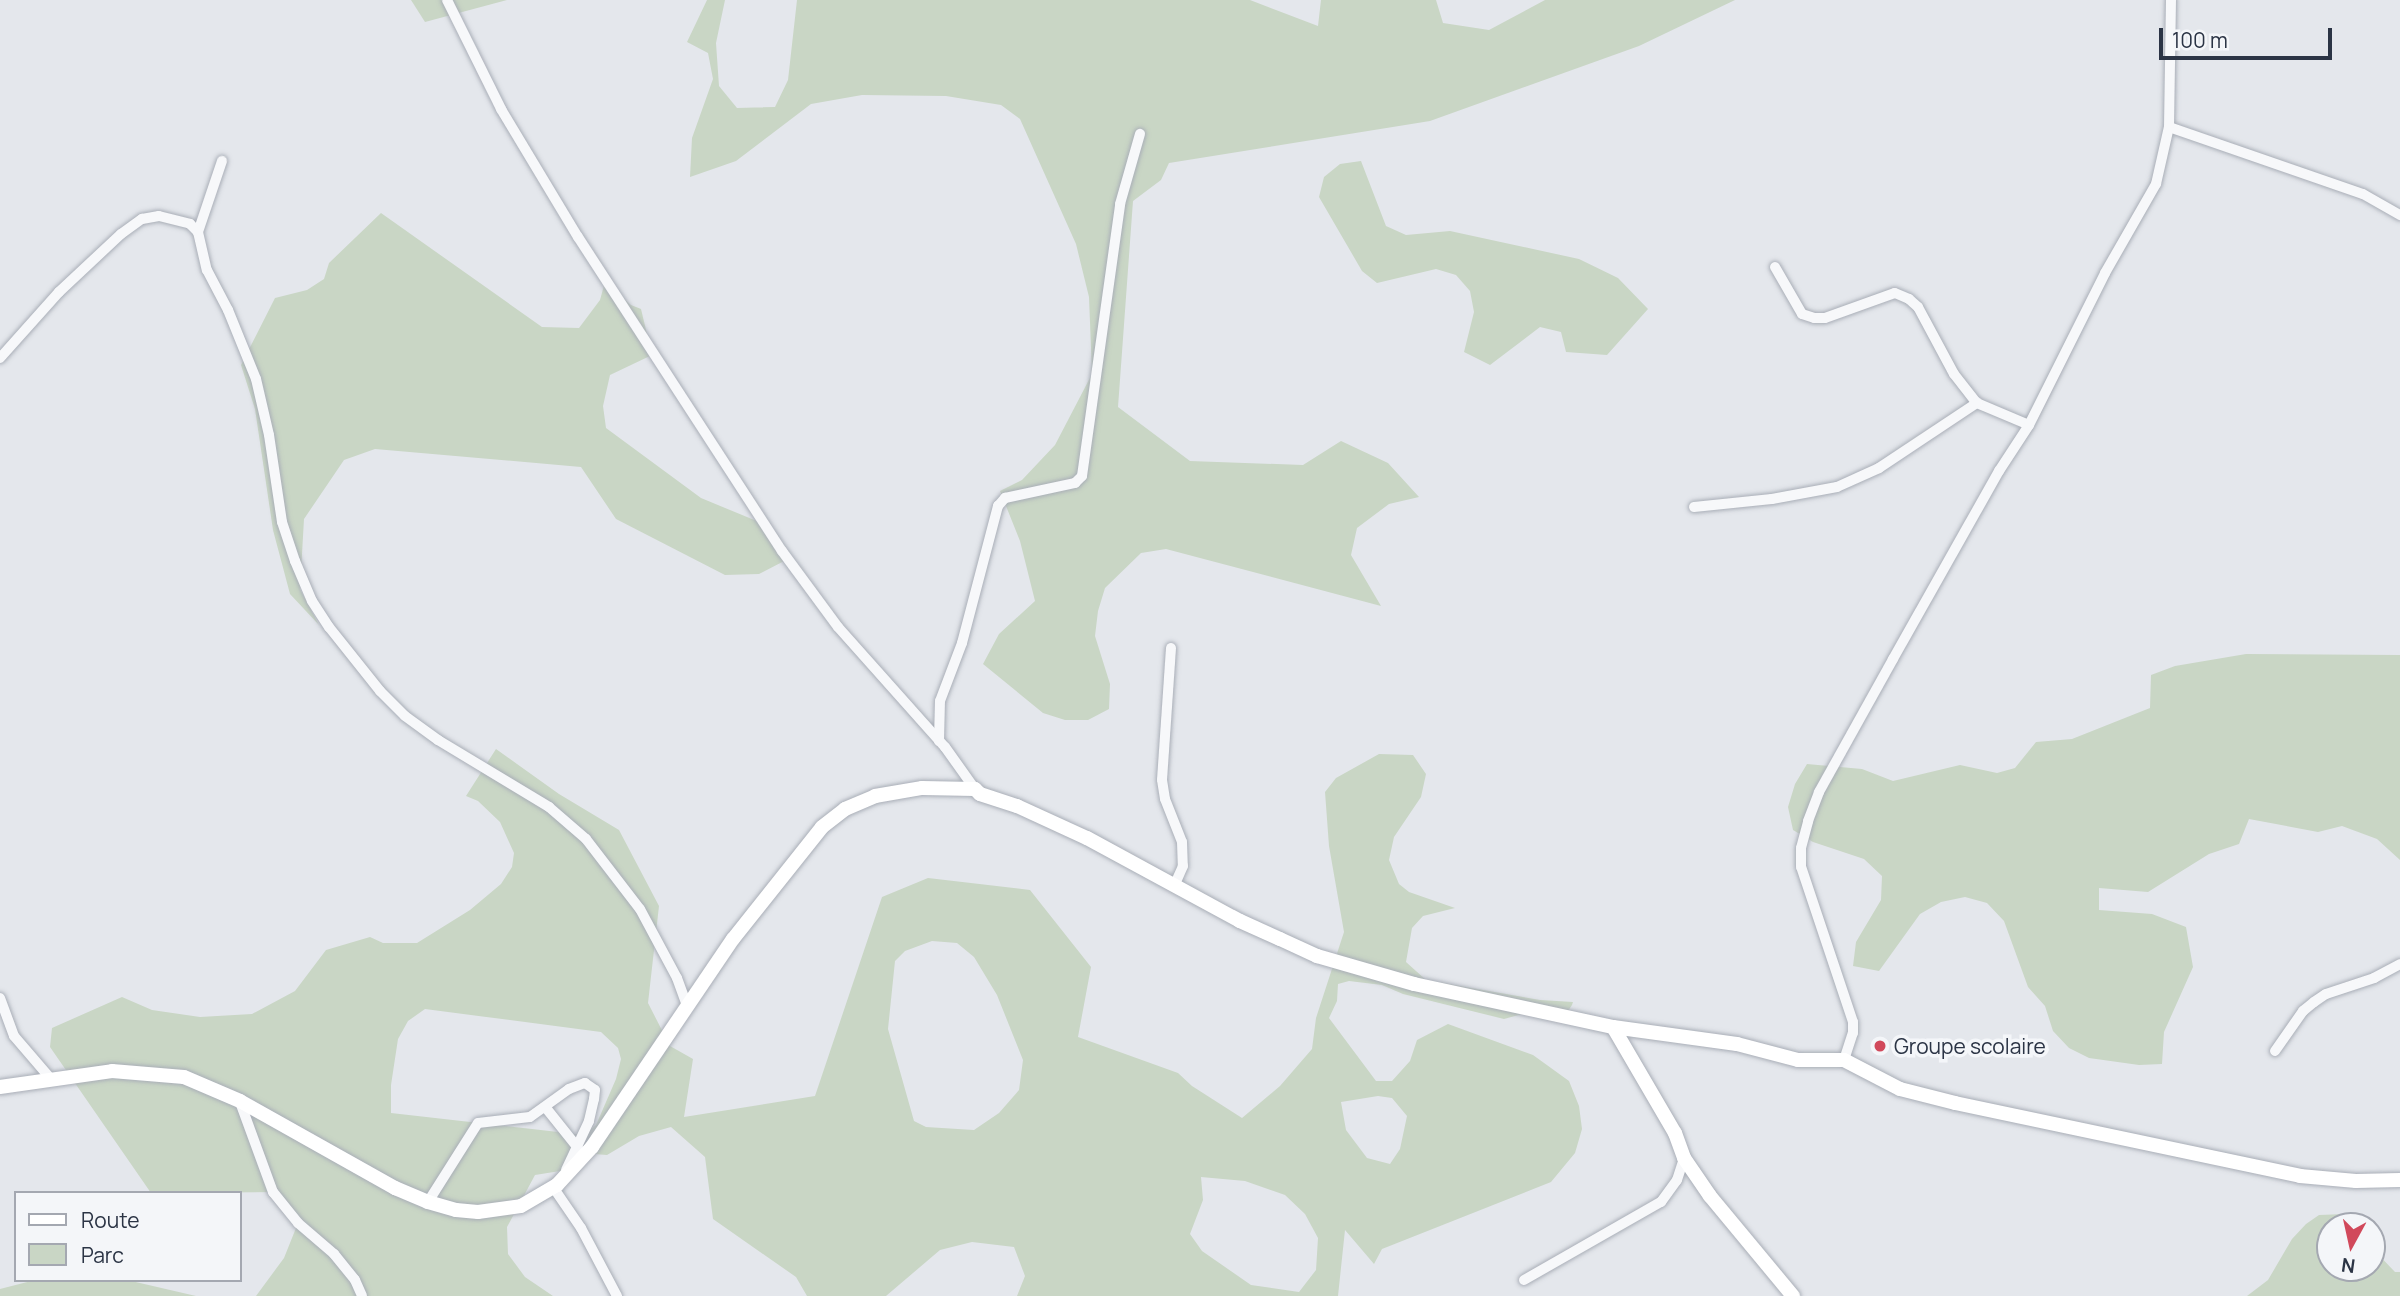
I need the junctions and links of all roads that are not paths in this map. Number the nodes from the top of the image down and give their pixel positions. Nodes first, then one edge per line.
1 (447, 0) edge
2 (2171, 0) edge
3 (2169, 127) junction
4 (1140, 135) dead end
5 (222, 161) dead end
6 (2400, 215) edge
7 (198, 232) junction
8 (1775, 267) dead end
9 (0, 358) edge
10 (1977, 403) junction
11 (2029, 425) junction
12 (1694, 507) dead end
13 (1171, 648) dead end
14 (939, 741) junction
15 (975, 789) junction
16 (1174, 886) junction
17 (2400, 964) edge
18 (0, 998) edge
19 (687, 1005) junction
20 (1613, 1027) junction
21 (2275, 1051) dead end
22 (1844, 1060) junction
23 (51, 1079) junction
24 (0, 1087) edge
25 (240, 1101) junction
26 (546, 1108) junction
27 (578, 1148) junction
28 (1684, 1158) junction
29 (2400, 1180) edge
30 (555, 1186) junction
31 (428, 1202) junction
32 (1524, 1280) dead end
33 (362, 1296) edge
34 (617, 1296) edge
35 (1793, 1296) edge

1 - 14 street
2 - 3 street
3 - 6 street
3 - 11 street
4 - 14 street
5 - 7 street
7 - 9 street
7 - 19 street
8 - 10 street
10 - 11 street
10 - 12 street
11 - 22 street
13 - 16 street
14 - 15 street
15 - 16 main road
15 - 19 main road
16 - 20 main road
17 - 21 street
18 - 23 street
19 - 30 main road
20 - 22 main road
20 - 28 main road
22 - 29 main road
23 - 24 main road
23 - 25 main road
25 - 31 main road
25 - 33 street
26 - 27 street
26 - 27 street
26 - 31 street
27 - 30 street
28 - 32 street
28 - 35 main road
30 - 31 main road
30 - 34 street

